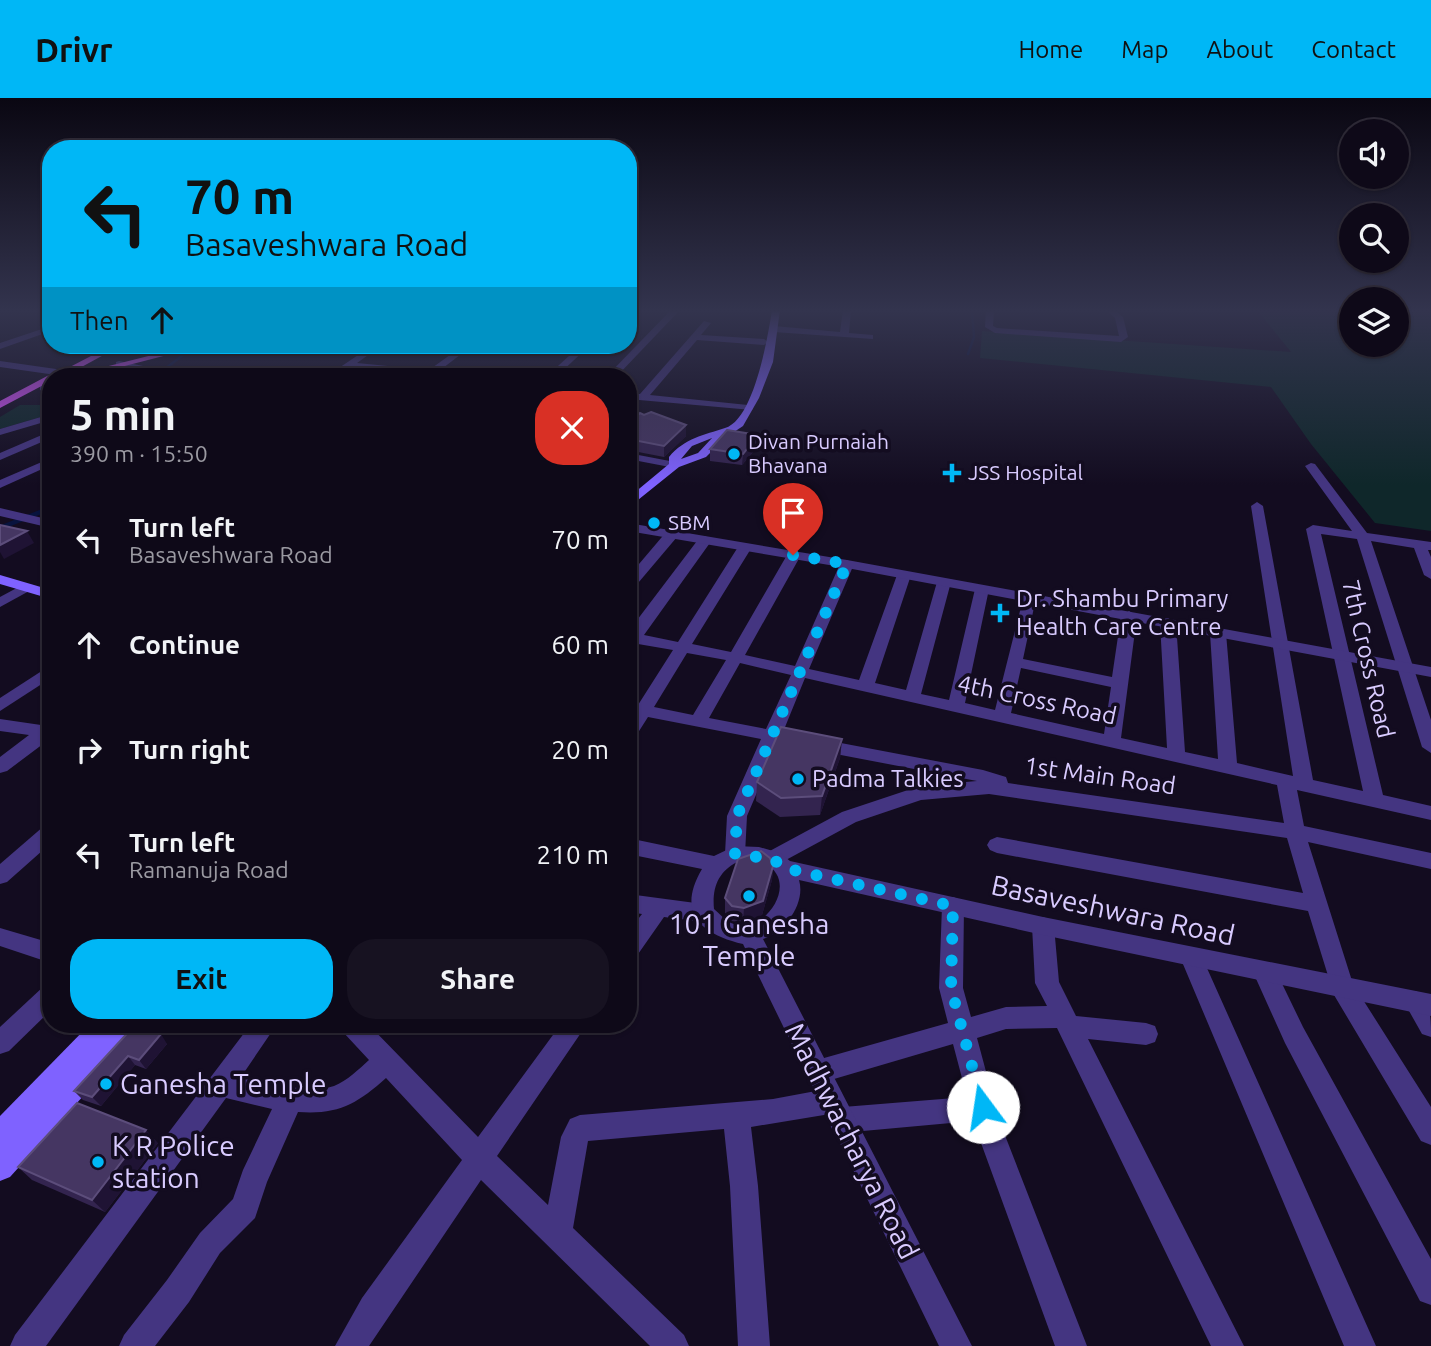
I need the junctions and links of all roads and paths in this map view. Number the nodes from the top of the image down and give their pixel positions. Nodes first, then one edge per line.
1 (13, 368) edge
2 (672, 368) edge
3 (756, 368) edge
4 (765, 368) edge
5 (0, 376) edge
6 (42, 378) edge
7 (42, 380) edge
8 (42, 385) edge
9 (42, 386) edge
10 (637, 398) edge
11 (647, 401) junction
12 (0, 405) edge
13 (745, 407) junction
14 (0, 411) edge
15 (42, 420) edge
16 (0, 432) edge
17 (42, 438) edge
18 (0, 457) edge
19 (637, 458) edge
20 (42, 465) edge
21 (675, 465) junction
22 (1311, 466) dead end
23 (0, 484) edge
24 (637, 497) edge
25 (1257, 506) dead end
26 (0, 512) edge
27 (42, 522) edge
28 (637, 528) edge
29 (672, 534) junction
30 (1363, 536) junction
31 (705, 540) junction
32 (1425, 545) edge
33 (746, 547) junction
34 (793, 555) junction
35 (847, 564) junction
36 (637, 575) edge
37 (904, 575) junction
38 (1431, 575) edge
39 (0, 579) edge
40 (944, 582) junction
41 (26, 587) junction
42 (982, 589) junction
43 (42, 592) edge
44 (1029, 598) junction
45 (0, 603) edge
46 (1129, 616) junction
47 (1168, 624) junction
48 (637, 632) edge
49 (1218, 632) junction
50 (637, 642) edge
51 (1278, 644) junction
52 (682, 649) junction
53 (1342, 656) junction
54 (734, 657) junction
55 (1014, 662) junction
56 (1408, 668) junction
57 (1431, 672) edge
58 (799, 673) junction
59 (42, 676) edge
60 (1120, 684) junction
61 (865, 687) junction
62 (912, 697) junction
63 (0, 706) edge
64 (956, 707) junction
65 (637, 708) edge
66 (637, 709) edge
67 (1002, 717) junction
68 (698, 722) junction
69 (0, 725) edge
70 (42, 729) edge
71 (42, 734) edge
72 (772, 736) junction
73 (1112, 741) junction
74 (1431, 747) edge
75 (1175, 755) junction
76 (0, 766) edge
77 (1228, 767) junction
78 (1295, 782) junction
79 (1026, 792) junction
80 (1375, 800) junction
81 (1431, 813) edge
82 (1295, 832) junction
83 (42, 839) edge
84 (997, 845) dead end
85 (637, 847) edge
86 (726, 859) junction
87 (1431, 861) edge
88 (779, 863) junction
89 (0, 876) edge
90 (637, 904) edge
91 (1317, 904) junction
92 (953, 906) junction
93 (659, 907) junction
94 (703, 913) junction
95 (1043, 926) junction
96 (750, 935) junction
97 (0, 937) edge
98 (637, 938) edge
99 (42, 950) edge
100 (1191, 957) junction
101 (1265, 972) junction
102 (1342, 988) junction
103 (42, 1003) edge
104 (1423, 1004) edge
105 (1066, 1022) junction
106 (1431, 1026) edge
107 (963, 1028) junction
108 (97, 1033) edge
109 (124, 1033) edge
110 (258, 1033) edge
111 (361, 1033) edge
112 (569, 1033) edge
113 (1146, 1034) dead end
114 (0, 1043) edge
115 (387, 1060) junction
116 (817, 1072) junction
117 (220, 1084) junction
118 (291, 1098) junction
119 (983, 1107) junction
120 (836, 1111) junction
121 (736, 1115) junction
122 (1, 1132) edge
123 (1431, 1132) edge
124 (479, 1158) junction
125 (0, 1167) edge
126 (557, 1233) junction
127 (1431, 1290) edge
128 (667, 1344) edge
129 (26, 1346) edge
130 (135, 1346) edge
131 (351, 1346) edge
132 (754, 1346) edge
133 (956, 1346) edge
134 (1071, 1346) edge
135 (1228, 1346) edge
136 (1360, 1346) edge

1 - 6 street
2 - 11 street
3 - 13 main road
4 - 13 main road
5 - 7 street
8 - 12 main road
9 - 14 main road
10 - 11 street
11 - 13 street
13 - 21 main road
13 - 21 main road
15 - 16 street
17 - 18 street
19 - 21 street
20 - 23 street
21 - 24 main road
22 - 30 street
25 - 51 street
26 - 27 street
28 - 29 street
29 - 31 street
29 - 36 street
30 - 32 street
30 - 53 street, 7th Cross Road
30 - 56 street
31 - 33 street
31 - 48 street
32 - 38 street
33 - 34 street
33 - 52 street
34 - 35 street
34 - 54 street
35 - 37 street
35 - 58 street
37 - 40 street
37 - 61 street
39 - 41 main road
40 - 42 street
40 - 62 street
41 - 43 main road
41 - 45 street
42 - 44 street
42 - 64 street
44 - 46 street
44 - 55 street
46 - 47 street
46 - 60 street
47 - 49 street
47 - 75 street
49 - 51 street
49 - 77 street
50 - 52 street, 4th Cross Road
51 - 53 street
51 - 78 street
52 - 54 street, 4th Cross Road
52 - 65 street
53 - 56 street
53 - 80 street, 7th Cross Road
54 - 58 street, 4th Cross Road
54 - 68 street
55 - 60 street
55 - 67 street
56 - 57 street
56 - 74 street
58 - 61 street, 4th Cross Road
58 - 72 street
59 - 63 street
60 - 73 street
61 - 62 street, 4th Cross Road
62 - 64 street, 4th Cross Road
64 - 67 street, 4th Cross Road
66 - 68 street
67 - 73 street, 4th Cross Road
68 - 72 street
69 - 70 street
71 - 76 street
72 - 79 street
72 - 86 street
73 - 75 street, 4th Cross Road
75 - 77 street, 4th Cross Road
77 - 78 street, 4th Cross Road
78 - 80 street, 4th Cross Road
78 - 82 street
79 - 82 street, 1st Main Road
79 - 88 street, 1st Main Road
80 - 81 street, 4th Cross Road
82 - 87 street, 1st Main Road
82 - 91 street
83 - 89 street
84 - 91 street
85 - 86 street
86 - 88 street
86 - 94 street
88 - 92 street, Basaveshwara Road
88 - 96 street
90 - 93 street
91 - 102 street
92 - 95 street, Basaveshwara Road
92 - 107 street
93 - 94 street
93 - 98 street
94 - 96 street
95 - 100 street, Basaveshwara Road
95 - 105 street
96 - 116 street, Madhwacharya Road
97 - 99 street
100 - 101 street, Basaveshwara Road
100 - 136 street
101 - 102 street, Basaveshwara Road
101 - 127 street
102 - 104 street, Basaveshwara Road
102 - 123 street
103 - 114 street
104 - 106 street
105 - 107 street
105 - 113 street
105 - 135 street
107 - 116 street
107 - 119 street
108 - 122 main road
109 - 125 main road
110 - 117 street
111 - 115 street
112 - 124 street
115 - 118 street
115 - 124 street
116 - 120 street, Madhwacharya Road
117 - 118 street
117 - 129 street
118 - 130 street
119 - 120 street
119 - 134 street
120 - 121 street
120 - 133 street, Madhwacharya Road
121 - 126 street
121 - 132 street
124 - 126 street
124 - 131 street
126 - 128 street

